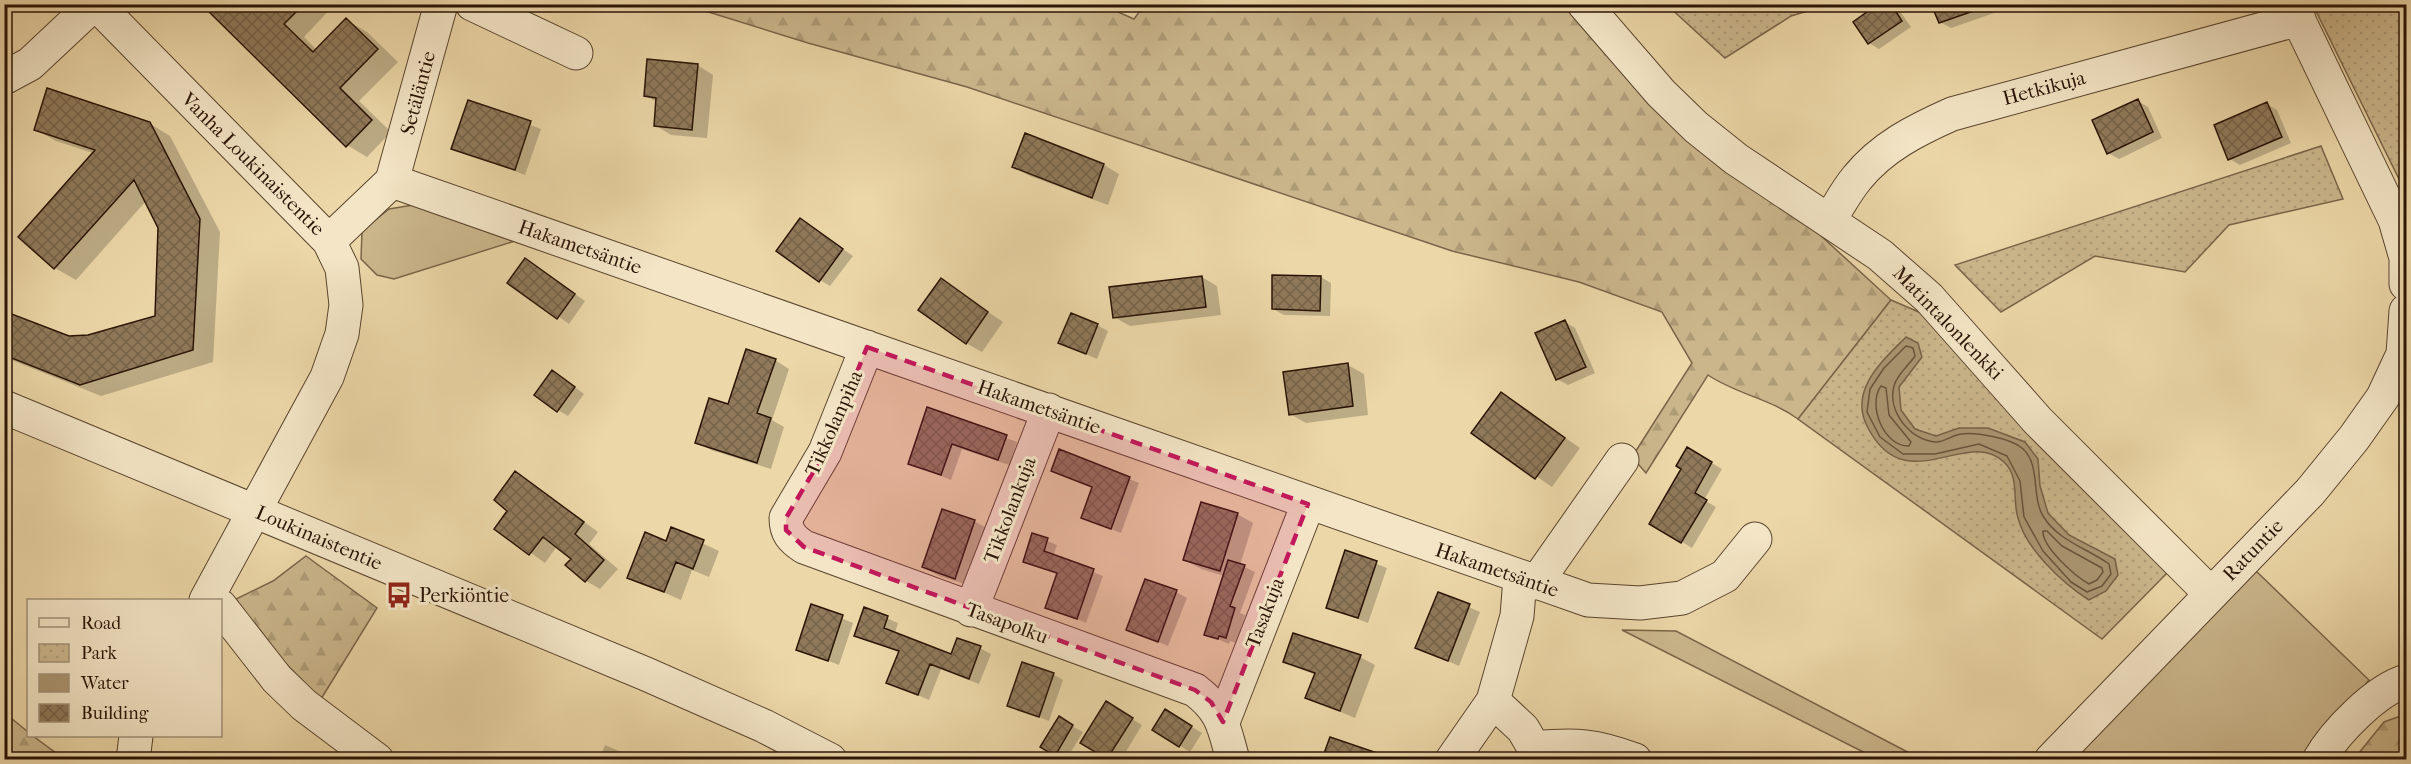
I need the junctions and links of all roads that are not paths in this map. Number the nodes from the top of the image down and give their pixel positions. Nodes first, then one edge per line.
1 (95, 4) edge
2 (441, 4) edge
3 (472, 4) edge
4 (1584, 4) edge
5 (2295, 12) edge
6 (576, 53) dead end
7 (4, 78) edge
8 (392, 181) junction
9 (1829, 221) junction
10 (329, 241) junction
11 (2406, 284) edge
12 (2406, 311) edge
13 (867, 347) junction
14 (2405, 355) edge
15 (4, 407) edge
16 (1049, 410) junction
17 (1622, 459) dead end
18 (1308, 504) junction
19 (255, 511) junction
20 (786, 530) joint
21 (1755, 539) dead end
22 (1528, 581) junction
23 (2211, 594) junction
24 (213, 599) edge
25 (971, 610) junction
26 (222, 611) edge
27 (2406, 681) edge
28 (1493, 701) junction
29 (1223, 722) junction
30 (136, 737) edge
31 (1538, 754) edge
32 (133, 759) edge
33 (377, 759) edge
34 (830, 759) edge
35 (1233, 759) edge
36 (1452, 759) edge
37 (1635, 759) edge
38 (2051, 759) edge
39 (2319, 759) edge

1 - 7 street
1 - 10 street, Vanha Loukinaistentie
2 - 8 street, Setäläntie
3 - 6 street
4 - 9 street, Matintalonlenkki
5 - 9 street, Hetkikuja
5 - 11 street
8 - 10 street
8 - 13 street, Hakametsäntie
9 - 23 street, Matintalonlenkki
10 - 19 street, Vanha Loukinaistentie
12 - 14 street, Ratuntie
13 - 16 street, Hakametsäntie
13 - 20 street, Tikkolanpiha
14 - 23 street, Ratuntie
15 - 19 street, Loukinaistentie
16 - 18 street, Hakametsäntie
16 - 25 street, Tikkolankuja
17 - 22 street
18 - 22 street, Hakametsäntie
18 - 29 street, Tasakuja
19 - 24 street
19 - 34 street, Loukinaistentie
20 - 25 street, Tasapolku
21 - 22 street, Hakametsäntie
22 - 28 street
23 - 38 street, Ratuntie
25 - 29 street, Tasapolku
26 - 33 street
27 - 39 street
28 - 31 street
28 - 36 street
29 - 35 street
30 - 32 street
31 - 37 street

